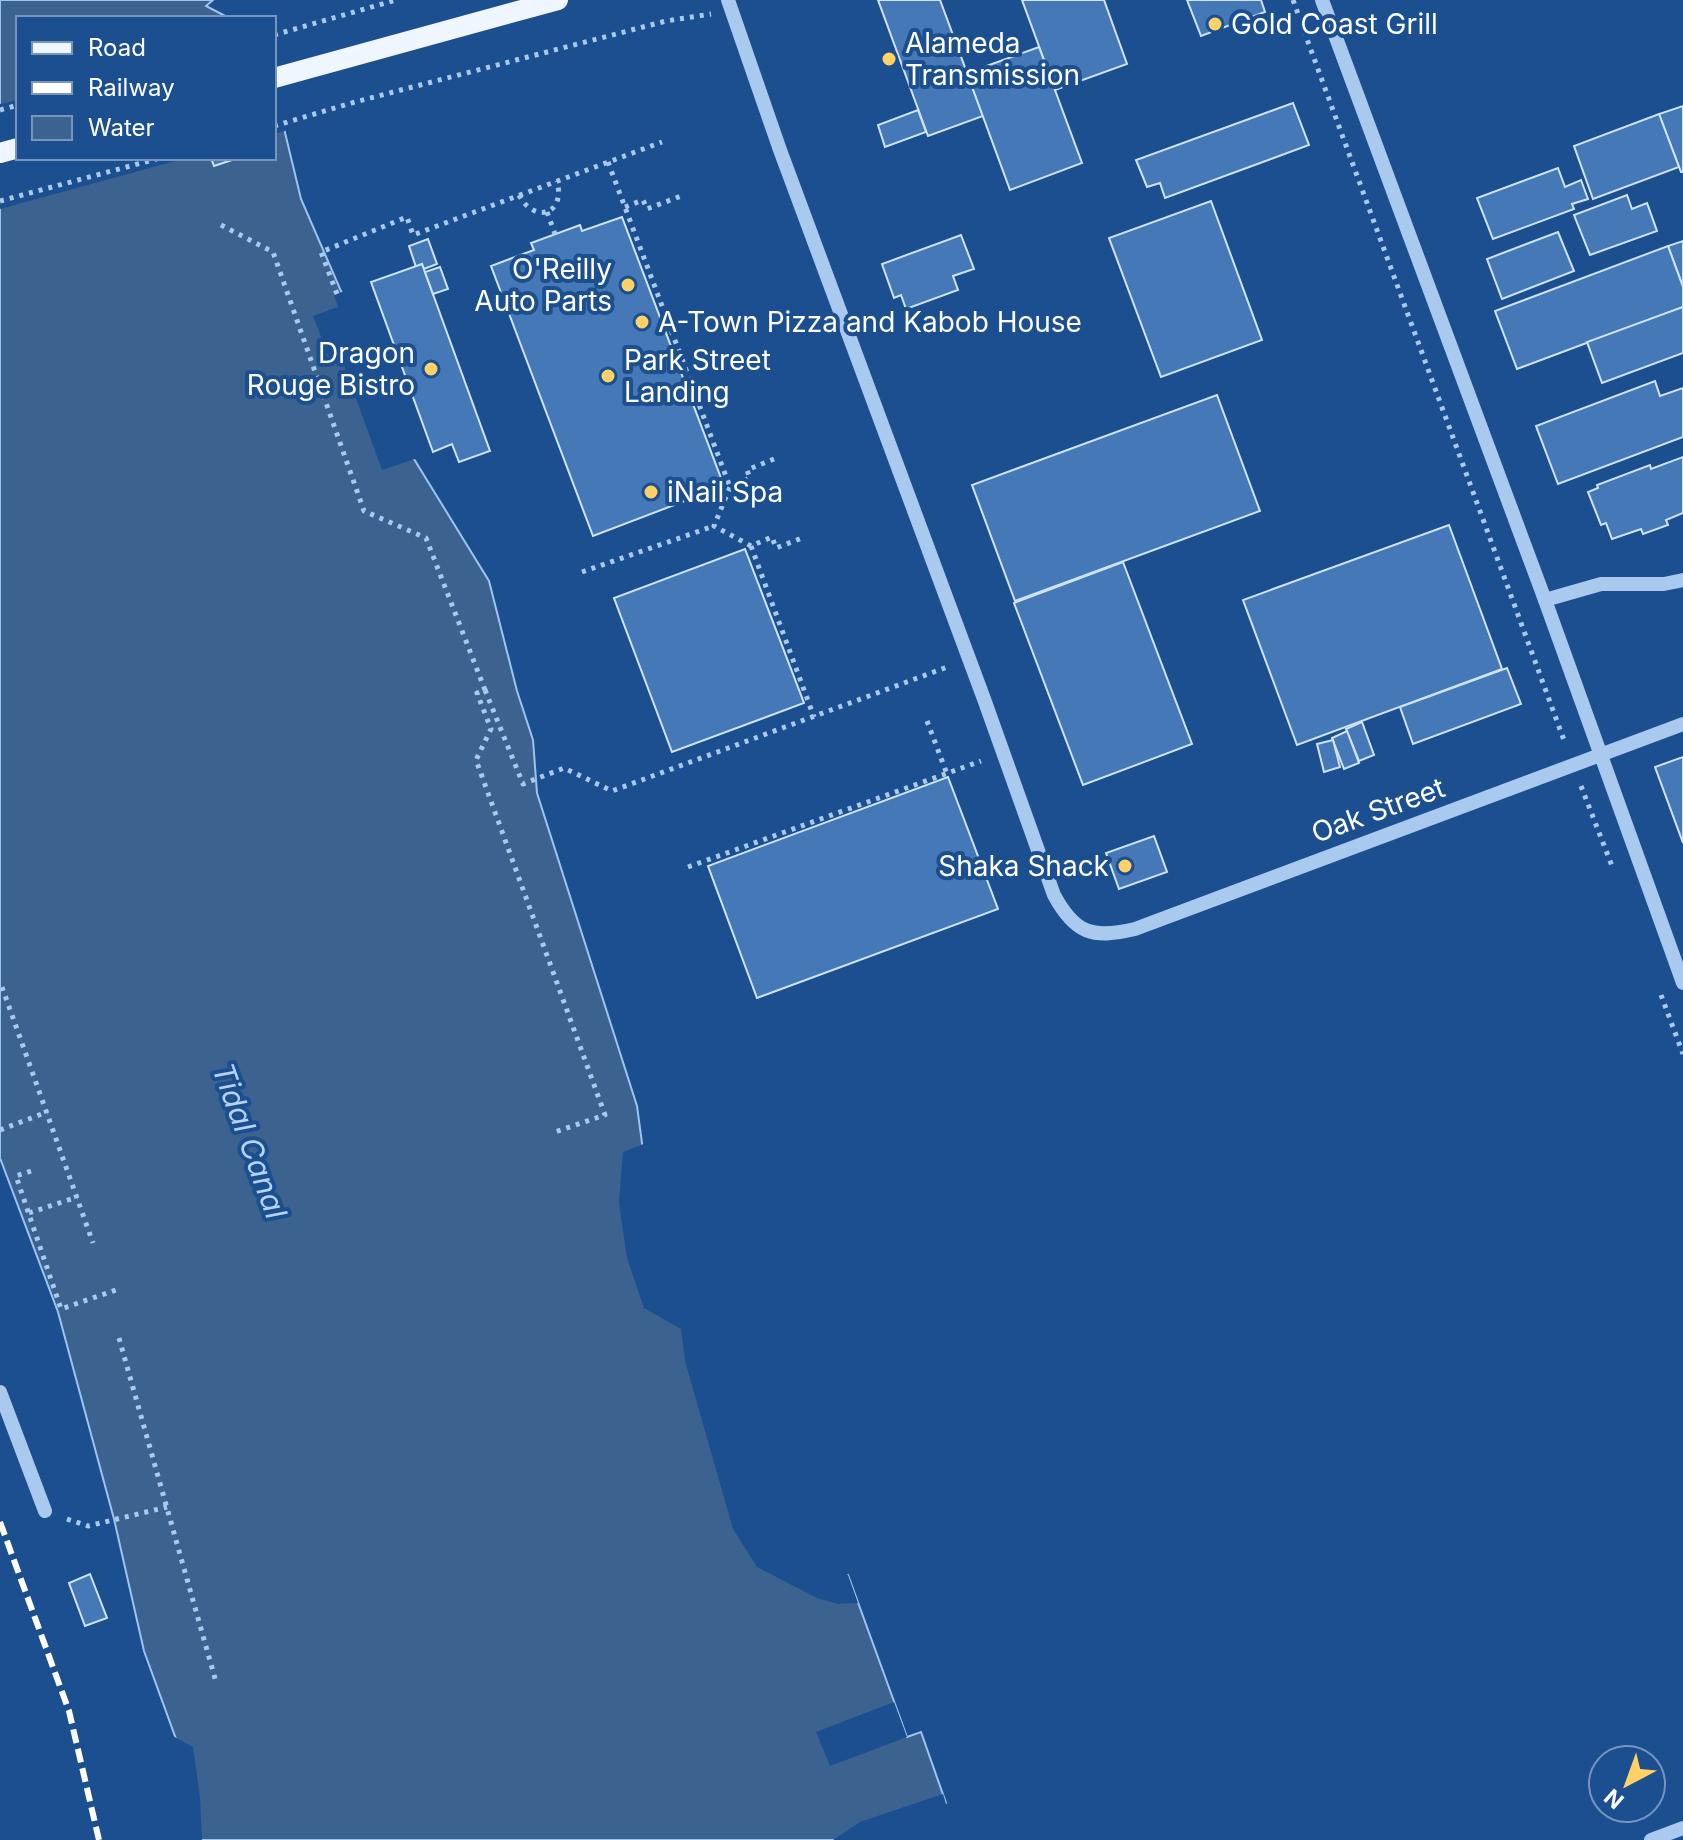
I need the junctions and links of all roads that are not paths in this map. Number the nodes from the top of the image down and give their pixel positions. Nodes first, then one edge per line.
1 (558, 0) edge
2 (1322, 0) edge
3 (730, 5) edge
4 (276, 77) edge
5 (1683, 580) edge
6 (1545, 600) junction
7 (1683, 724) edge
8 (1599, 756) junction
9 (1683, 983) edge
10 (0, 1392) edge
11 (45, 1511) road end
12 (1683, 1828) edge
13 (1651, 1840) edge

1 - 4 main road
2 - 6 street
3 - 8 street, Oak Street
5 - 6 street
6 - 8 street
7 - 8 street, Oak Street
8 - 9 street
10 - 11 street
12 - 13 street

